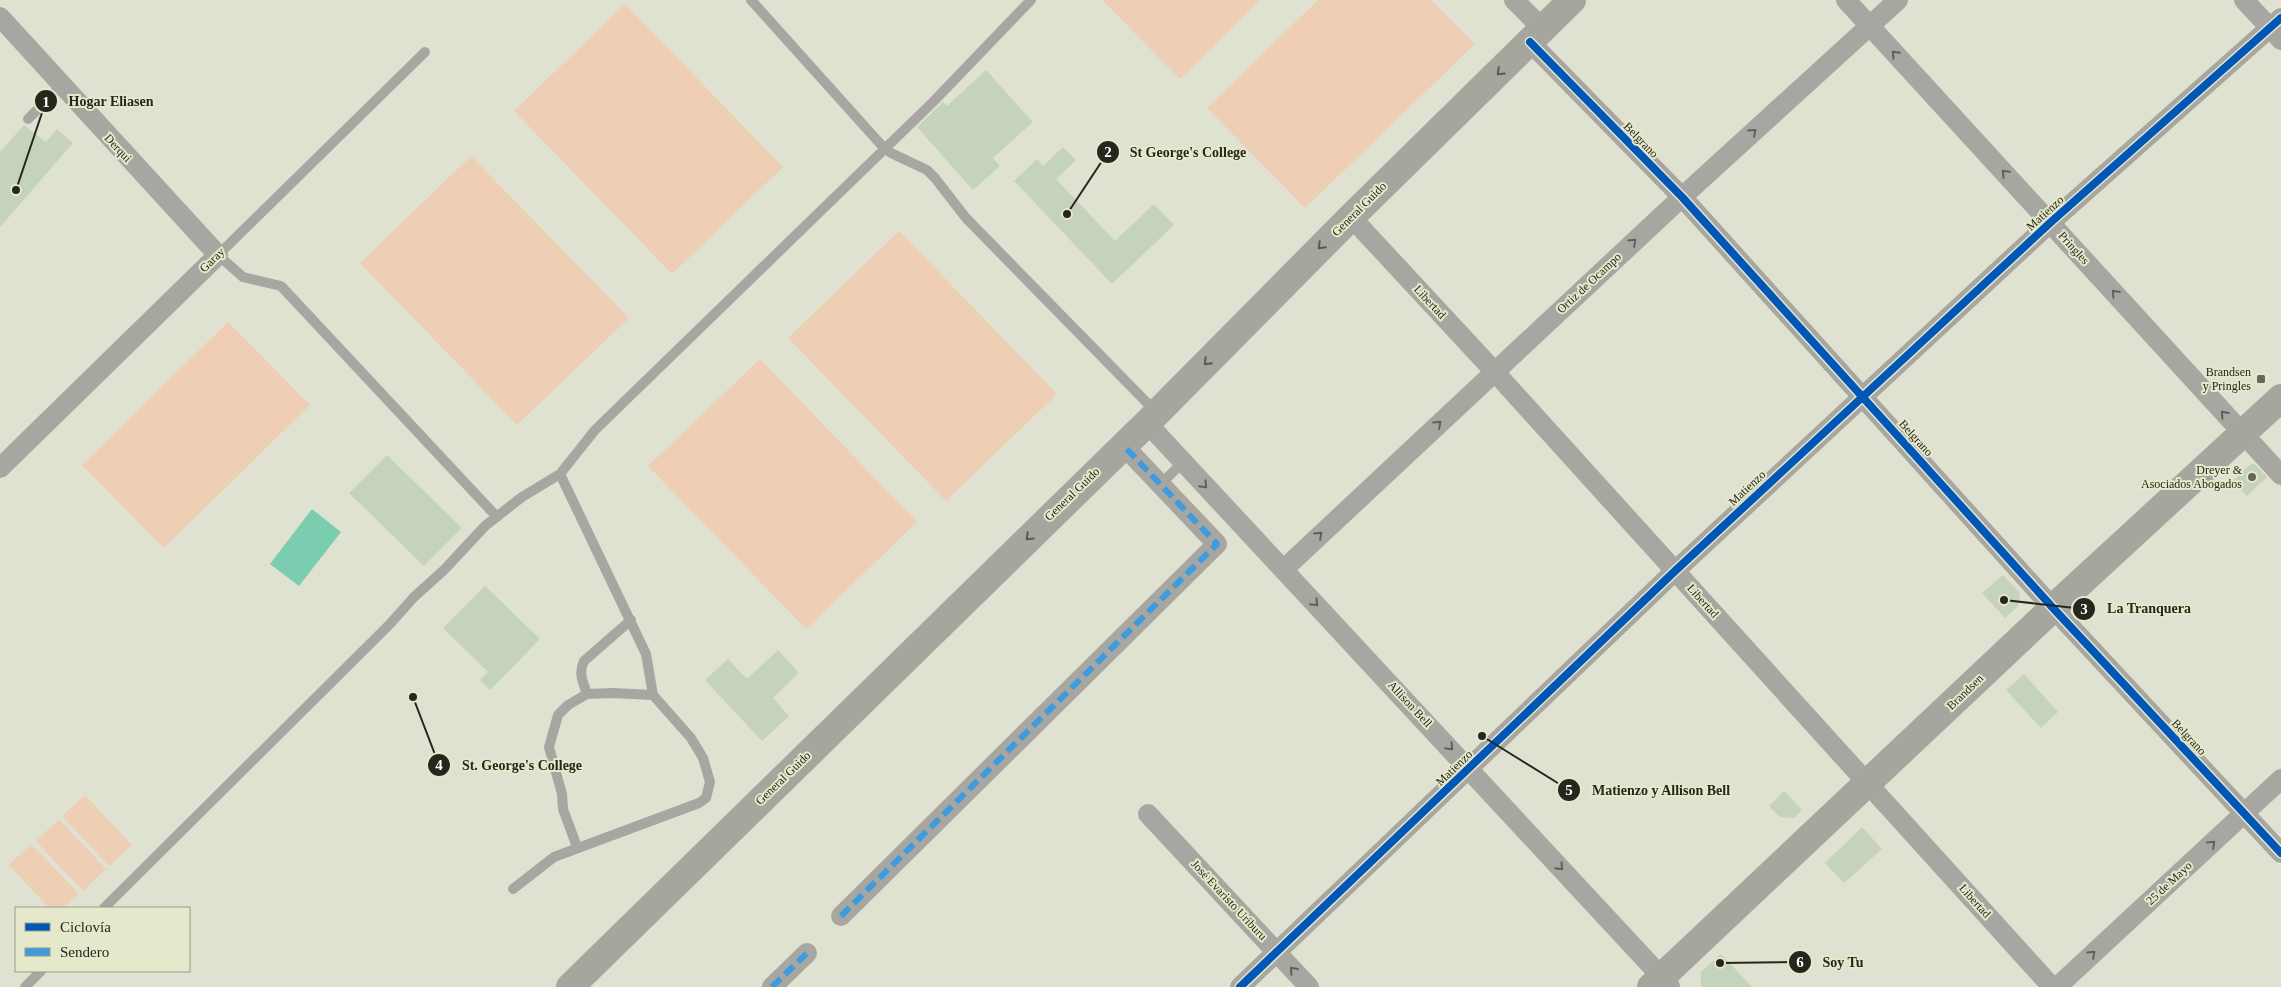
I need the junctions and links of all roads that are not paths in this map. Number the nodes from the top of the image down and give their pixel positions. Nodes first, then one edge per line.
1 (751, 0) edge
2 (1031, 0) edge
3 (1514, 0) edge
4 (1572, 0) edge
5 (1846, 0) edge
6 (1898, 0) edge
7 (2244, 0) edge
8 (0, 17) edge
9 (1870, 26) junction
10 (2277, 29) edge
11 (1537, 36) junction
12 (425, 52) dead end
13 (61, 86) junction
14 (28, 119) dead end
15 (884, 148) junction
16 (1682, 197) junction
17 (1351, 217) junction
18 (2051, 222) junction
19 (218, 255) junction
20 (1494, 371) junction
21 (1863, 396) junction
22 (2281, 398) edge
23 (1152, 418) junction
24 (2242, 434) junction
25 (1123, 445) junction
26 (1182, 463) junction
27 (0, 468) edge
28 (560, 474) junction
29 (2281, 475) edge
30 (1160, 484) junction
31 (497, 517) junction
32 (1284, 568) junction
33 (1675, 571) junction
34 (2053, 608) junction
35 (631, 620) junction
36 (587, 694) junction
37 (653, 695) junction
38 (1470, 769) junction
39 (2281, 779) edge
40 (1869, 783) junction
41 (1148, 814) dead end
42 (2245, 814) junction
43 (577, 847) junction
44 (2281, 853) edge
45 (513, 889) dead end
46 (105, 907) edge
47 (841, 916) dead end
48 (806, 953) dead end
49 (1278, 953) junction
50 (40, 972) edge
51 (1661, 984) edge
52 (25, 987) edge
53 (570, 987) edge
54 (772, 987) edge
55 (1240, 987) edge
56 (1308, 987) edge
57 (2052, 987) edge
58 (2057, 987) edge

1 - 15 lane
2 - 15 lane
3 - 11 street, Belgrano
4 - 11 main road, General Guido
5 - 9 street, Pringles
6 - 9 street, Ortiz de Ocampo
7 - 10 street
8 - 13 street, Derqui
16 -> 9 street, Ortiz de Ocampo
18 -> 9 street, Pringles
10 - 18 street, Matienzo
11 - 16 street, Belgrano
11 -> 17 main road, General Guido
12 - 19 lane, Garay
13 - 14 lane
13 - 19 street, Derqui
15 - 23 lane
15 - 28 lane
20 -> 16 street, Ortiz de Ocampo
16 - 21 street, Belgrano
17 - 20 street, Libertad
17 -> 23 main road, General Guido
18 - 21 street, Matienzo
24 -> 18 street, Pringles
19 - 27 street, Garay
19 - 31 lane
32 -> 20 street, Ortiz de Ocampo
20 - 33 street, Libertad
21 - 33 street, Matienzo
21 - 34 street, Belgrano
22 - 24 main road, Brandsen
23 - 25 main road, General Guido
23 - 26 street, Allison Bell
24 - 29 street, Pringles
24 - 34 main road, Brandsen
25 - 30 street
25 -> 53 main road, General Guido
26 - 30 lane
26 -> 32 street, Allison Bell
28 - 31 lane
28 - 35 lane
30 - 47 street
31 - 46 lane
32 -> 38 street, Allison Bell
33 - 38 street, Matienzo
33 - 40 street, Libertad
34 - 40 main road, Brandsen
34 - 42 street, Belgrano
35 - 36 lane
35 - 37 lane
36 - 37 lane
36 - 43 lane
37 - 43 lane
38 - 49 street, Matienzo
38 -> 51 street, Allison Bell
39 - 42 street, 25 de Mayo
40 - 51 main road, Brandsen
40 - 57 street, Libertad
41 - 49 street, José Evaristo Uriburu
42 - 44 street, Belgrano
58 -> 42 street, 25 de Mayo
43 - 45 lane
48 - 54 street
49 - 55 street, Matienzo
56 -> 49 street, José Evaristo Uriburu
50 - 52 lane

